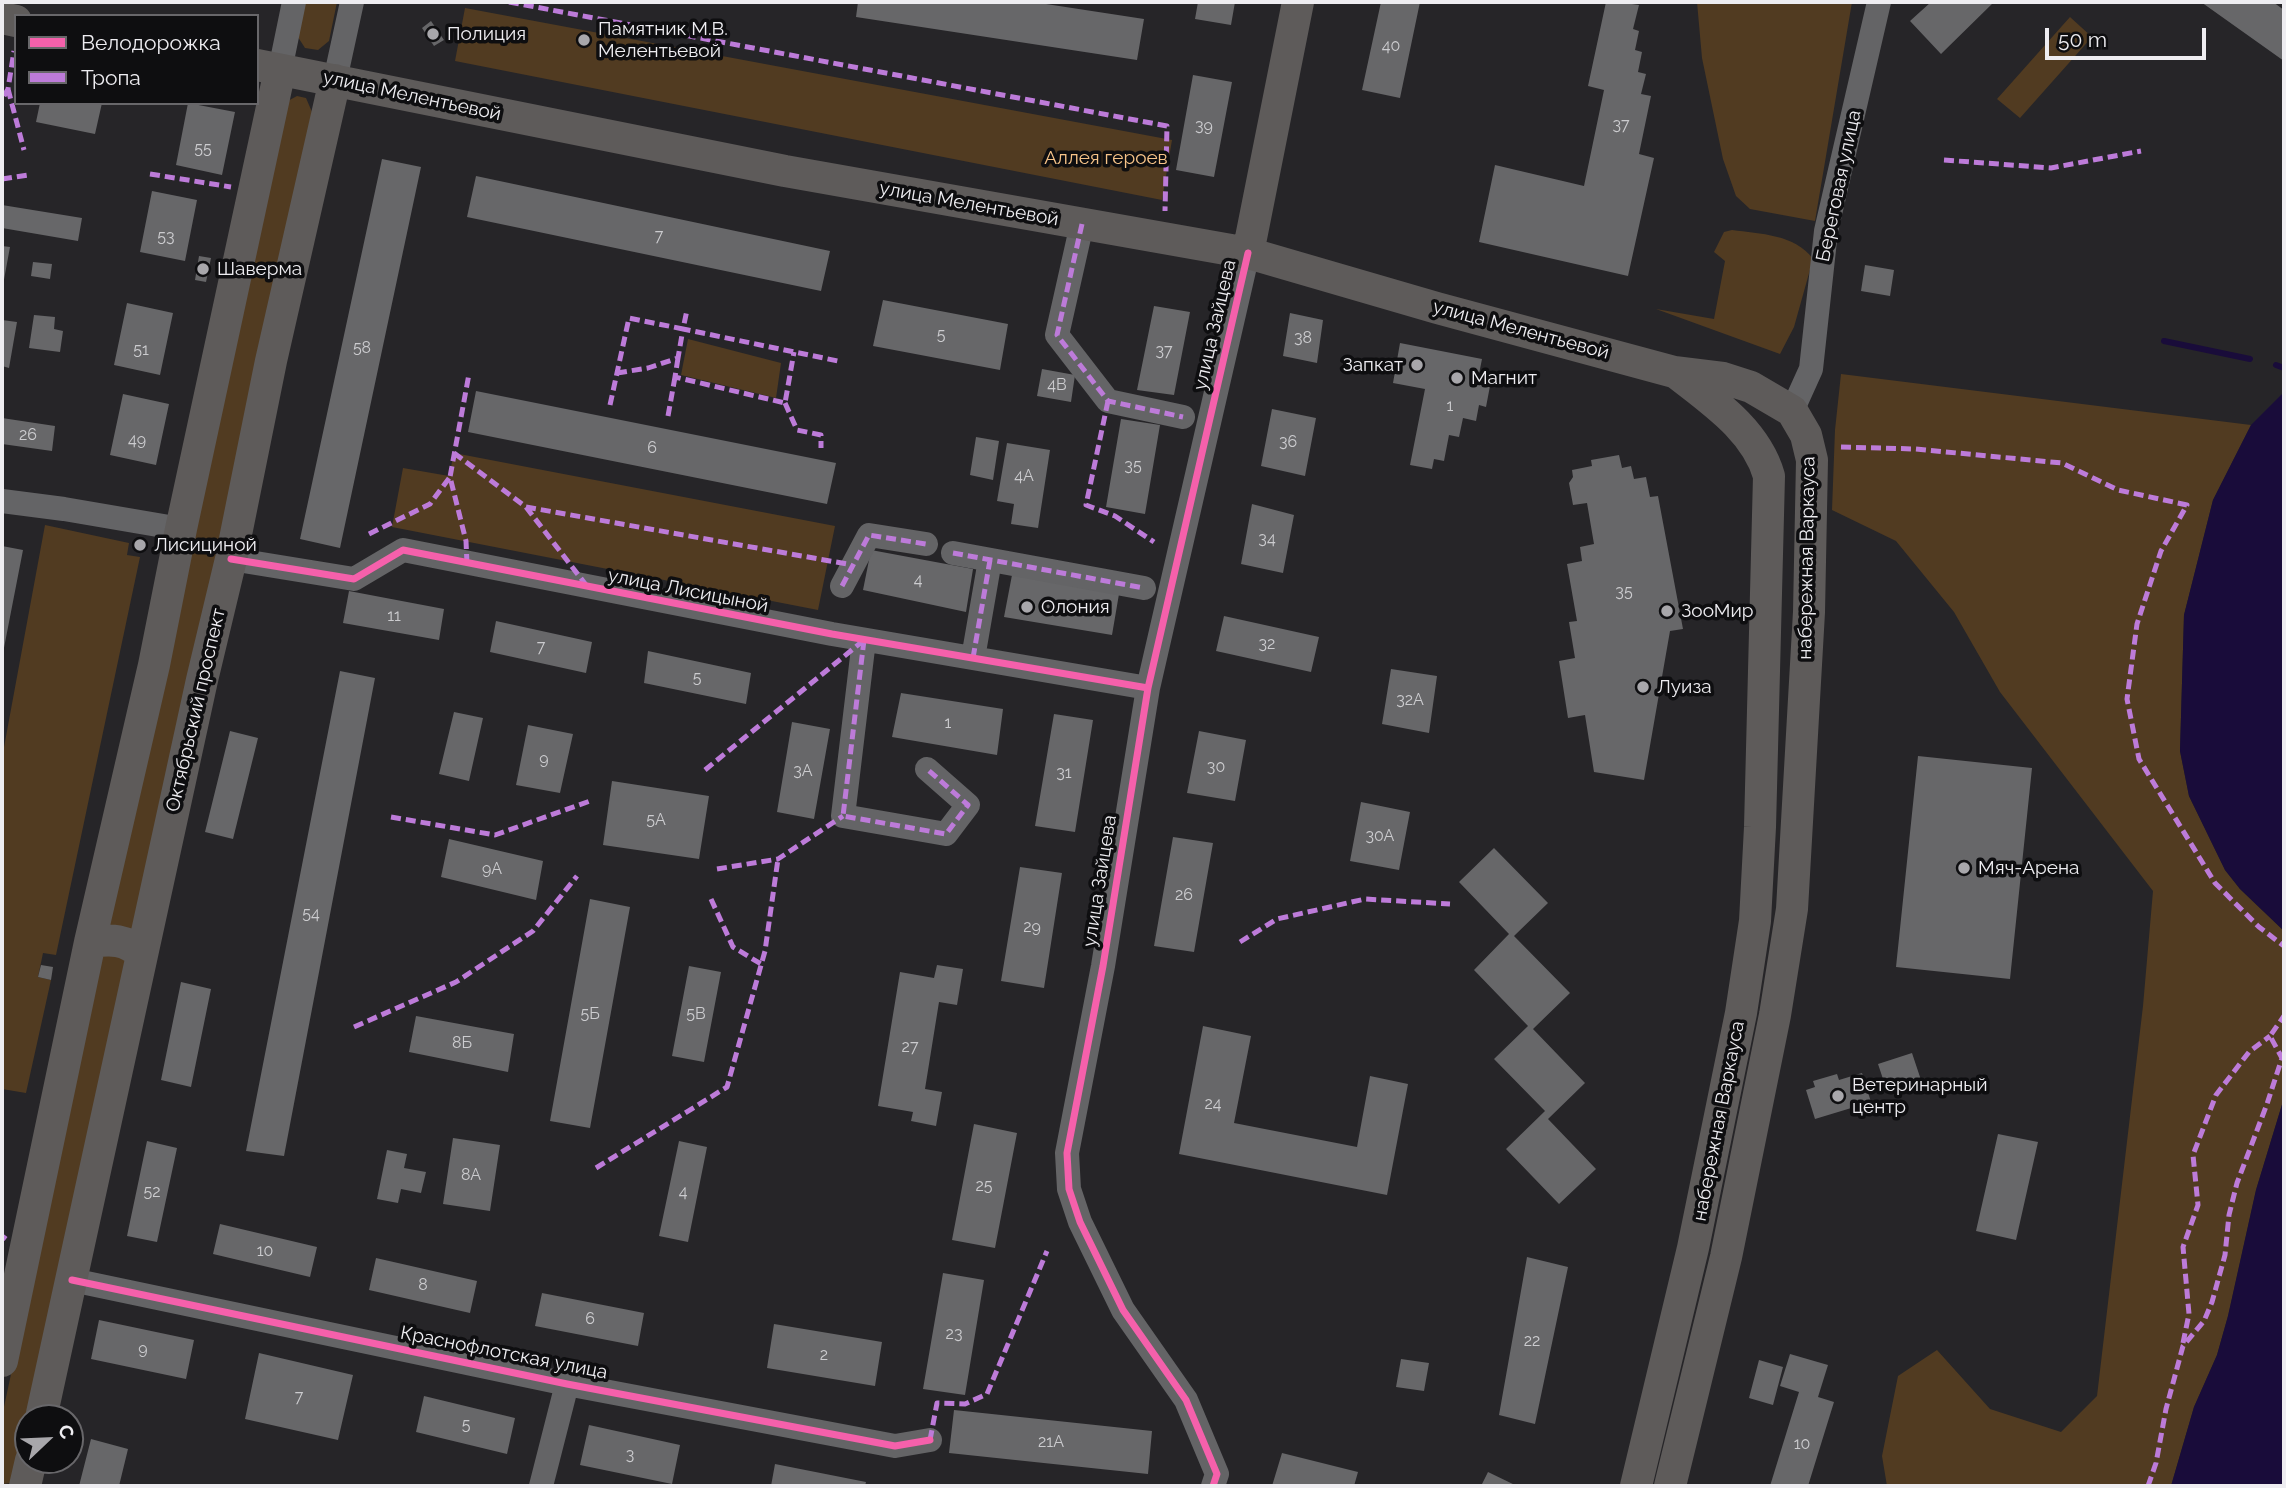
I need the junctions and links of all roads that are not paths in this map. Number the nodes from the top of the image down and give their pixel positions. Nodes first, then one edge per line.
1 (294, 2) edge
2 (352, 2) edge
3 (1298, 2) edge
4 (1879, 2) edge
5 (269, 67) edge
6 (335, 80) junction
7 (1082, 224) junction
8 (1248, 253) junction
9 (219, 352) junction
10 (271, 361) junction
11 (1674, 372) junction
12 (1183, 417) dead end
13 (1799, 423) junction
14 (1757, 447) junction
15 (2, 501) edge
16 (181, 529) junction
17 (926, 544) dead end
18 (953, 553) dead end
19 (231, 559) junction
20 (990, 560) junction
21 (842, 586) dead end
22 (1144, 588) dead end
23 (864, 640) junction
24 (973, 658) junction
25 (154, 665) junction
26 (202, 680) junction
27 (1148, 688) junction
28 (927, 769) dead end
29 (90, 942) junction
30 (142, 954) junction
31 (11, 1271) edge
32 (72, 1280) junction
33 (2, 1361) edge
34 (566, 1384) junction
35 (44, 1404) edge
36 (930, 1440) dead end
37 (541, 1486) edge
38 (1213, 1486) edge
39 (1636, 1486) edge
40 (1670, 1486) edge

1 - 5 street
2 - 6 street, Октябрьский проспект
3 - 8 main road, улица Зайцева
4 - 13 street, Береговая улица
5 - 6 main road, улица Мелентьевой
5 - 9 main road
6 - 7 main road, улица Мелентьевой
6 - 10 main road, Октябрьский проспект
7 - 8 main road, улица Мелентьевой
7 - 12 street
8 - 11 main road, улица Мелентьевой
8 - 27 street, улица Зайцева
9 - 10 main road
9 - 16 main road
10 - 19 main road, Октябрьский проспект
11 - 13 main road
11 - 14 main road, набережная Варкауса
13 - 14 main road
13 - 40 main road, набережная Варкауса
14 - 39 main road, набережная Варкауса
15 - 16 street
16 - 25 main road
17 - 21 street
18 - 20 street
19 - 23 street, улица Лисицыной
19 - 26 main road, Октябрьский проспект
20 - 22 street
20 - 24 street
23 - 24 street, улица Лисицыной
23 - 28 street
24 - 27 street, улица Лисицыной
25 - 26 main road
25 - 29 main road
26 - 30 main road, Октябрьский проспект
27 - 38 street, улица Зайцева
29 - 30 main road
29 - 31 main road
30 - 32 main road, Октябрьский проспект
31 - 33 main road
32 - 34 street, Краснофлотская улица
32 - 35 main road, Октябрьский проспект
34 - 36 street, Краснофлотская улица
34 - 37 street

